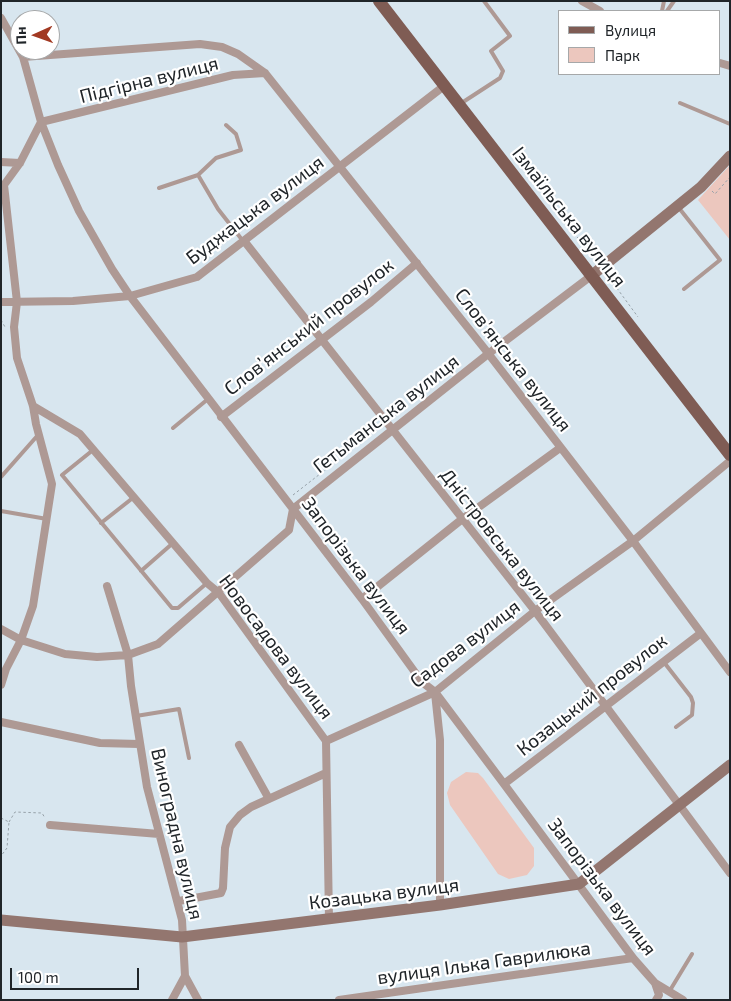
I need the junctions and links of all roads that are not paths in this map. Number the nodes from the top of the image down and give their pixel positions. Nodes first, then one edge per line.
1 (378, 1) edge
2 (484, 1) edge
3 (582, 1) edge
4 (598, 10) edge
5 (1, 18) edge
6 (10, 34) edge
7 (60, 54) edge
8 (24, 60) edge
9 (265, 73) junction
10 (444, 86) junction
11 (680, 103) dead end
12 (459, 106) junction
13 (42, 122) junction
14 (730, 124) edge
15 (226, 125) dead end
16 (730, 156) edge
17 (1, 162) edge
18 (20, 162) junction
19 (340, 167) junction
20 (198, 175) junction
21 (2, 186) edge
22 (159, 188) dead end
23 (678, 206) junction
24 (244, 242) junction
25 (417, 263) junction
26 (591, 276) junction
27 (684, 289) dead end
28 (130, 296) junction
29 (1, 302) edge
30 (17, 302) junction
31 (321, 338) junction
32 (488, 354) junction
33 (208, 399) junction
34 (34, 406) junction
35 (221, 417) junction
36 (173, 428) dead end
37 (392, 429) junction
38 (39, 434) junction
39 (560, 448) junction
40 (94, 450) junction
41 (729, 454) edge
42 (1, 477) edge
43 (134, 497) junction
44 (293, 509) junction
45 (1, 511) edge
46 (47, 518) junction
47 (461, 520) junction
48 (101, 523) junction
49 (633, 541) junction
50 (173, 543) junction
51 (141, 571) junction
52 (207, 583) junction
53 (107, 586) dead end
54 (219, 593) junction
55 (362, 599) junction
56 (535, 612) junction
57 (1, 629) edge
58 (701, 632) junction
59 (21, 640) junction
60 (128, 655) junction
61 (663, 661) junction
62 (728, 666) edge
63 (4, 670) edge
64 (1, 685) edge
65 (434, 692) junction
66 (603, 706) junction
67 (136, 716) junction
68 (1, 722) edge
69 (676, 728) dead end
70 (326, 741) junction
71 (139, 744) junction
72 (239, 745) dead end
73 (189, 758) dead end
74 (730, 766) edge
75 (326, 774) junction
76 (504, 784) junction
77 (269, 799) junction
78 (679, 807) junction
79 (50, 825) road end
80 (159, 834) junction
81 (730, 873) edge
82 (579, 884) junction
83 (179, 901) junction
84 (440, 905) junction
85 (329, 919) junction
86 (1, 920) edge
87 (182, 937) junction
88 (692, 954) dead end
89 (633, 958) junction
90 (185, 976) junction
91 (655, 983) junction
92 (669, 992) junction
93 (172, 1000) edge
94 (198, 1000) edge
95 (339, 1000) edge
96 (656, 1000) edge
97 (683, 1000) edge

1 - 10 main road, Ізмаїльська вулиця
2 - 12 lane
3 - 4 street
5 - 6 street, Запорізька вулиця
7 - 9 street, Словʼянська вулиця
8 - 13 street, Запорізька вулиця
9 - 13 street, Підгірна вулиця
9 - 19 street, Словʼянська вулиця
10 - 12 main road, Ізмаїльська вулиця
10 - 19 street, Буджацька вулиця
11 - 14 lane
12 - 26 main road, Ізмаїльська вулиця
13 - 18 street
13 - 28 street, Запорізька вулиця
15 - 20 lane
16 - 23 street
17 - 18 street
18 - 21 street
19 - 24 street, Буджацька вулиця
19 - 25 street, Словʼянська вулиця
20 - 22 lane
20 - 24 lane
21 - 30 street
23 - 26 street
23 - 27 lane
24 - 28 street, Буджацька вулиця
24 - 31 street, Дністровська вулиця
25 - 31 street, Словʼянський провулок
25 - 32 street, Словʼянська вулиця
26 - 32 street, Гетьманська вулиця
26 - 41 main road, Ізмаїльська вулиця
28 - 30 street, Буджацька вулиця
28 - 33 street, Запорізька вулиця
29 - 30 street, Буджацька вулиця
30 - 34 street
31 - 35 street, Словʼянський провулок
31 - 37 street, Дністровська вулиця
32 - 37 street, Гетьманська вулиця
32 - 39 street, Словʼянська вулиця
33 - 35 street, Запорізька вулиця
33 - 36 lane
34 - 38 street
34 - 40 street, Новосадова вулиця
35 - 44 street, Запорізька вулиця
37 - 44 street, Гетьманська вулиця
37 - 47 street, Дністровська вулиця
38 - 42 lane
38 - 46 street
39 - 47 street
39 - 49 street, Словʼянська вулиця
40 - 43 street, Новосадова вулиця
40 - 48 lane
41 - 49 street, Садова вулиця
43 - 48 lane
43 - 50 street, Новосадова вулиця
44 - 54 street
44 - 55 street, Запорізька вулиця
45 - 46 lane
46 - 59 street
47 - 55 street
47 - 56 street, Дністровська вулиця
48 - 51 lane
49 - 56 street, Садова вулиця
49 - 58 street, Словʼянська вулиця
50 - 51 lane
50 - 52 street, Новосадова вулиця
51 - 52 lane
52 - 54 street, Новосадова вулиця
53 - 60 street, Виноградна вулиця
54 - 60 street
54 - 70 street, Новосадова вулиця
55 - 65 street, Запорізька вулиця
56 - 65 street, Садова вулиця
56 - 66 street, Дністровська вулиця
57 - 59 street
58 - 61 street, Козацький провулок
58 - 62 street, Словʼянська вулиця
59 - 60 street
59 - 63 street
60 - 67 street, Виноградна вулиця
61 - 66 street, Козацький провулок
61 - 69 lane
63 - 64 street
65 - 70 street, Садова вулиця
65 - 76 street, Запорізька вулиця
65 - 84 street
66 - 76 street, Козацький провулок
66 - 78 street, Дністровська вулиця
67 - 71 street, Виноградна вулиця
67 - 73 lane
68 - 71 street
70 - 75 street, Новосадова вулиця
71 - 80 street, Виноградна вулиця
72 - 77 street
74 - 78 street, Козацька вулиця
75 - 77 street
75 - 85 street, Новосадова вулиця
76 - 82 street, Запорізька вулиця
77 - 83 street
78 - 81 street, Дністровська вулиця
78 - 82 street, Козацька вулиця
79 - 80 street
80 - 83 street, Виноградна вулиця
82 - 84 street, Козацька вулиця
82 - 89 street, Запорізька вулиця
83 - 87 street, Виноградна вулиця
84 - 85 street, Козацька вулиця
85 - 87 street, Козацька вулиця
86 - 87 street, Козацька вулиця
87 - 90 street, Виноградна вулиця
88 - 92 lane
89 - 91 street, Запорізька вулиця
89 - 95 street, вулиця Ілька Гаврилюка
90 - 93 street
90 - 94 street
91 - 92 street, Запорізька вулиця
91 - 96 street
92 - 97 street, Запорізька вулиця

